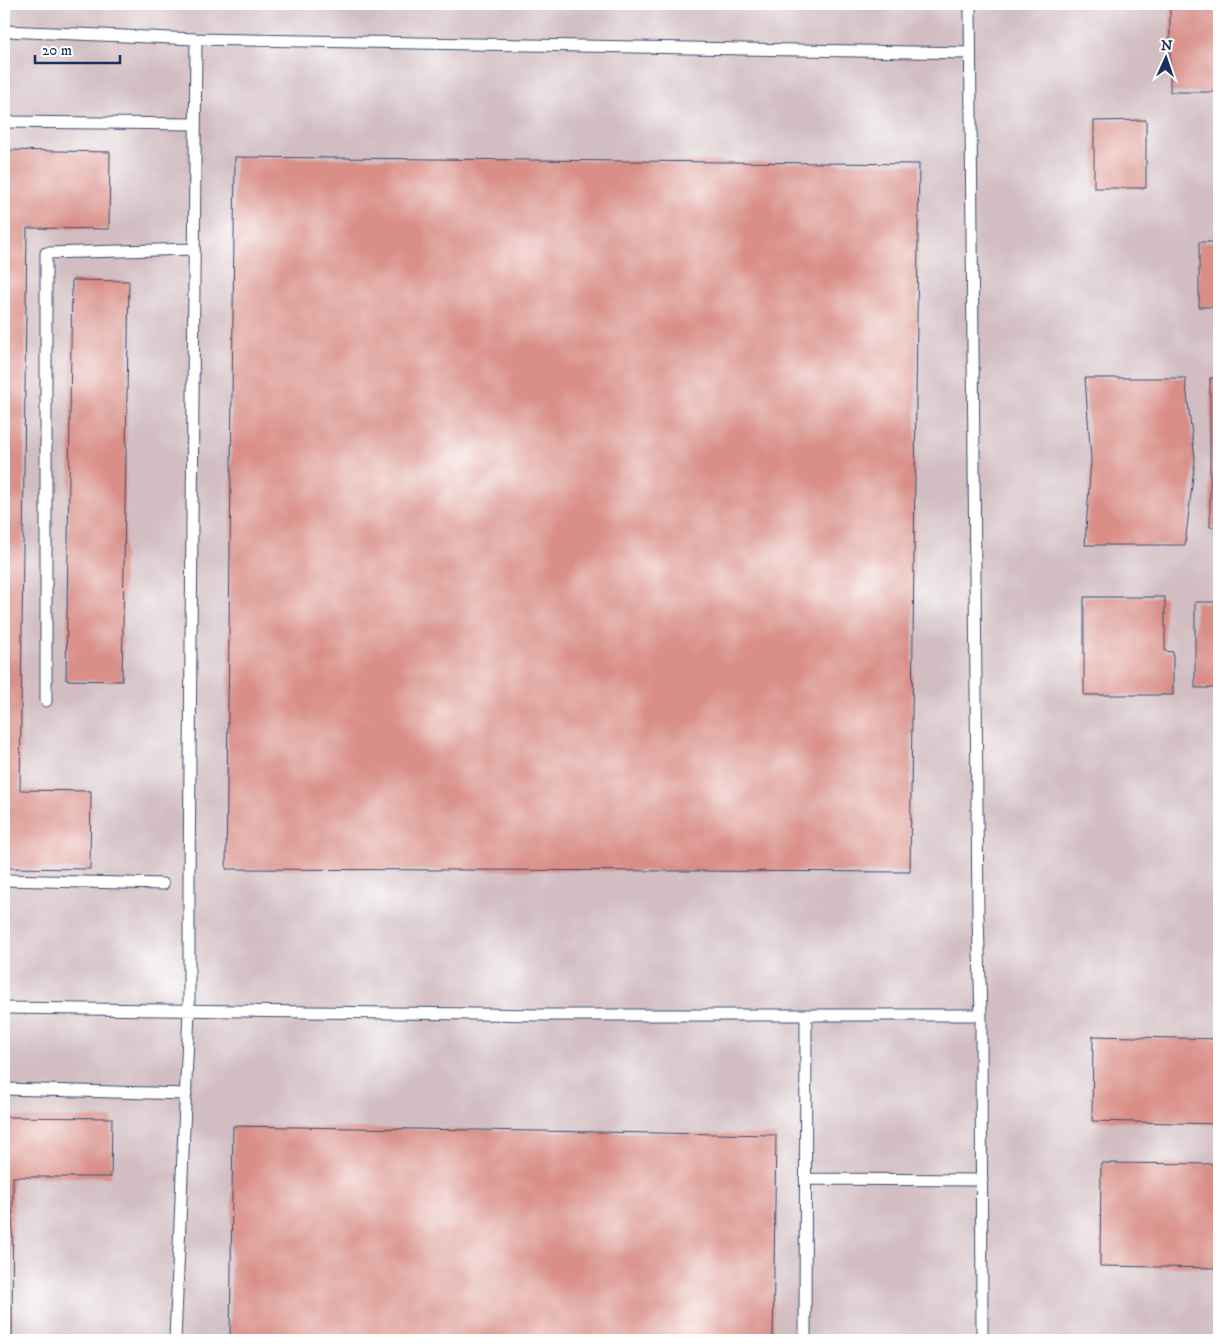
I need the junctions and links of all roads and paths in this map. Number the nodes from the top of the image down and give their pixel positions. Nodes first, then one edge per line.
1 (970, 4) edge
2 (4, 30) edge
3 (196, 39) junction
4 (970, 53) junction
5 (4, 122) edge
6 (195, 124) junction
7 (194, 249) junction
8 (46, 701) dead end
9 (4, 880) edge
10 (163, 884) dead end
11 (4, 1008) edge
12 (189, 1011) junction
13 (806, 1015) junction
14 (981, 1015) junction
15 (4, 1089) edge
16 (186, 1094) junction
17 (805, 1180) junction
18 (982, 1180) junction
19 (175, 1340) edge
20 (805, 1340) edge
21 (982, 1340) edge

1 - 4 lane
2 - 3 lane
3 - 4 lane
3 - 6 lane
4 - 14 lane
5 - 6 lane
6 - 7 lane
7 - 8 lane
7 - 12 lane
9 - 10 lane
11 - 12 lane
12 - 13 lane
12 - 16 lane
13 - 14 lane
13 - 17 lane
14 - 18 lane
15 - 16 lane
16 - 19 lane
17 - 18 lane
17 - 20 lane
18 - 21 lane

